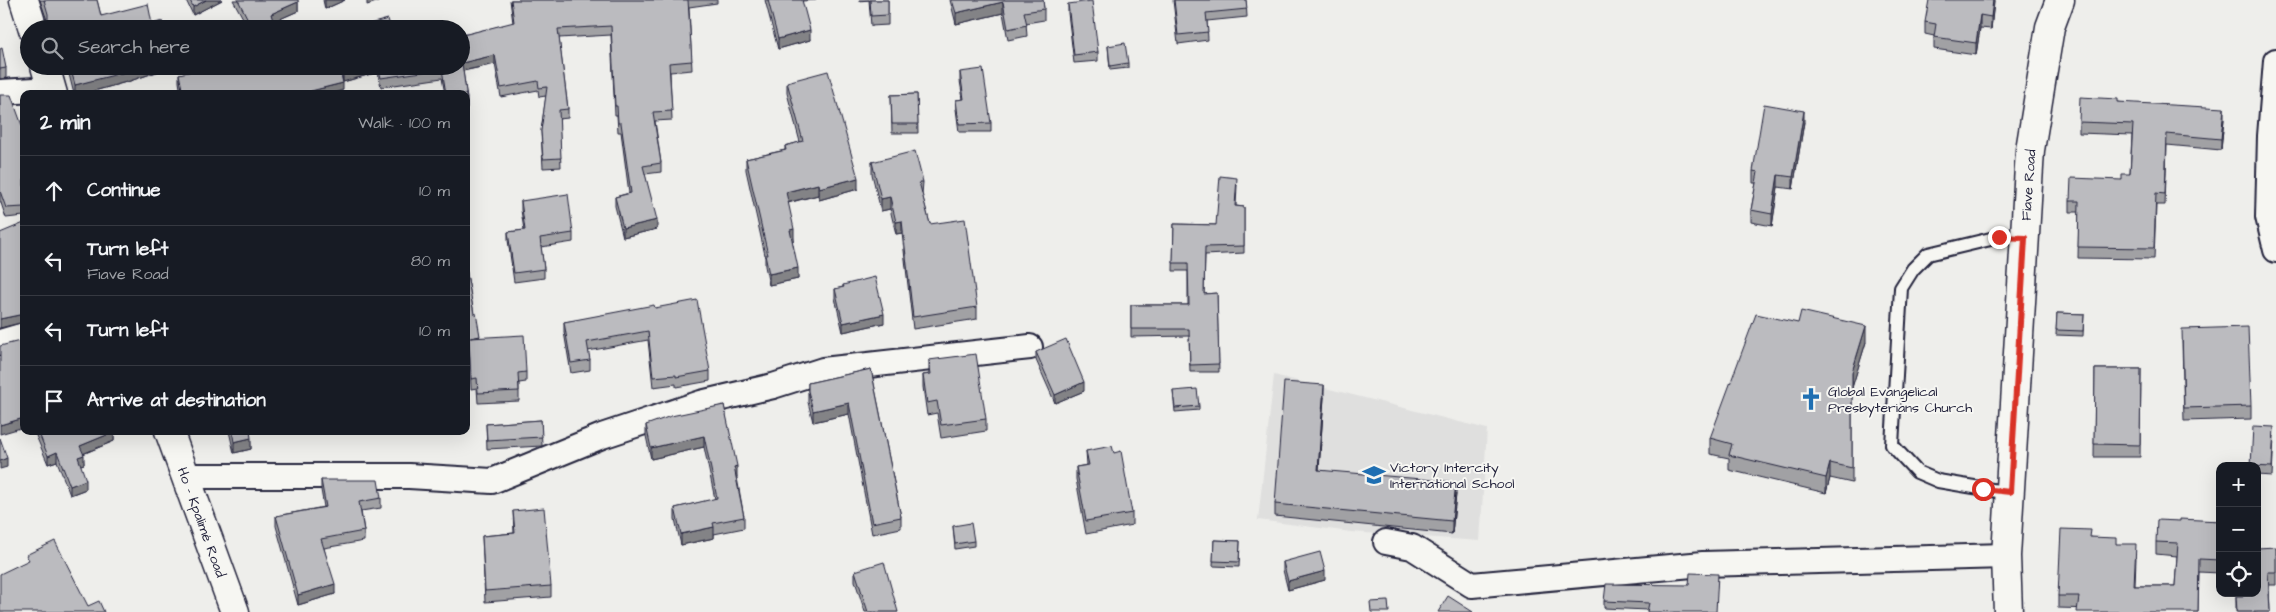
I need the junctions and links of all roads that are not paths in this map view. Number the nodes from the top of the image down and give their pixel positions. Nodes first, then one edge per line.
1 (24, 0) edge
2 (2060, 0) edge
3 (30, 20) edge
4 (2276, 61) edge
5 (50, 83) edge
6 (0, 92) edge
7 (2025, 238) junction
8 (2276, 250) edge
9 (20, 336) edge
10 (0, 342) edge
11 (1030, 347) dead end
12 (170, 435) edge
13 (185, 476) junction
14 (2010, 492) junction
15 (1386, 542) dead end
16 (2006, 556) junction
17 (235, 612) edge
18 (2008, 612) edge

1 - 3 street
2 - 7 street, Fiave Road
4 - 8 street
5 - 6 street
7 - 14 street, Fiave Road
7 - 14 lane
9 - 10 street
11 - 13 street
12 - 13 street, Ho - Kpalimé Road
13 - 17 street, Ho - Kpalimé Road
14 - 16 street, Fiave Road
15 - 16 street
16 - 18 street, Fiave Road

